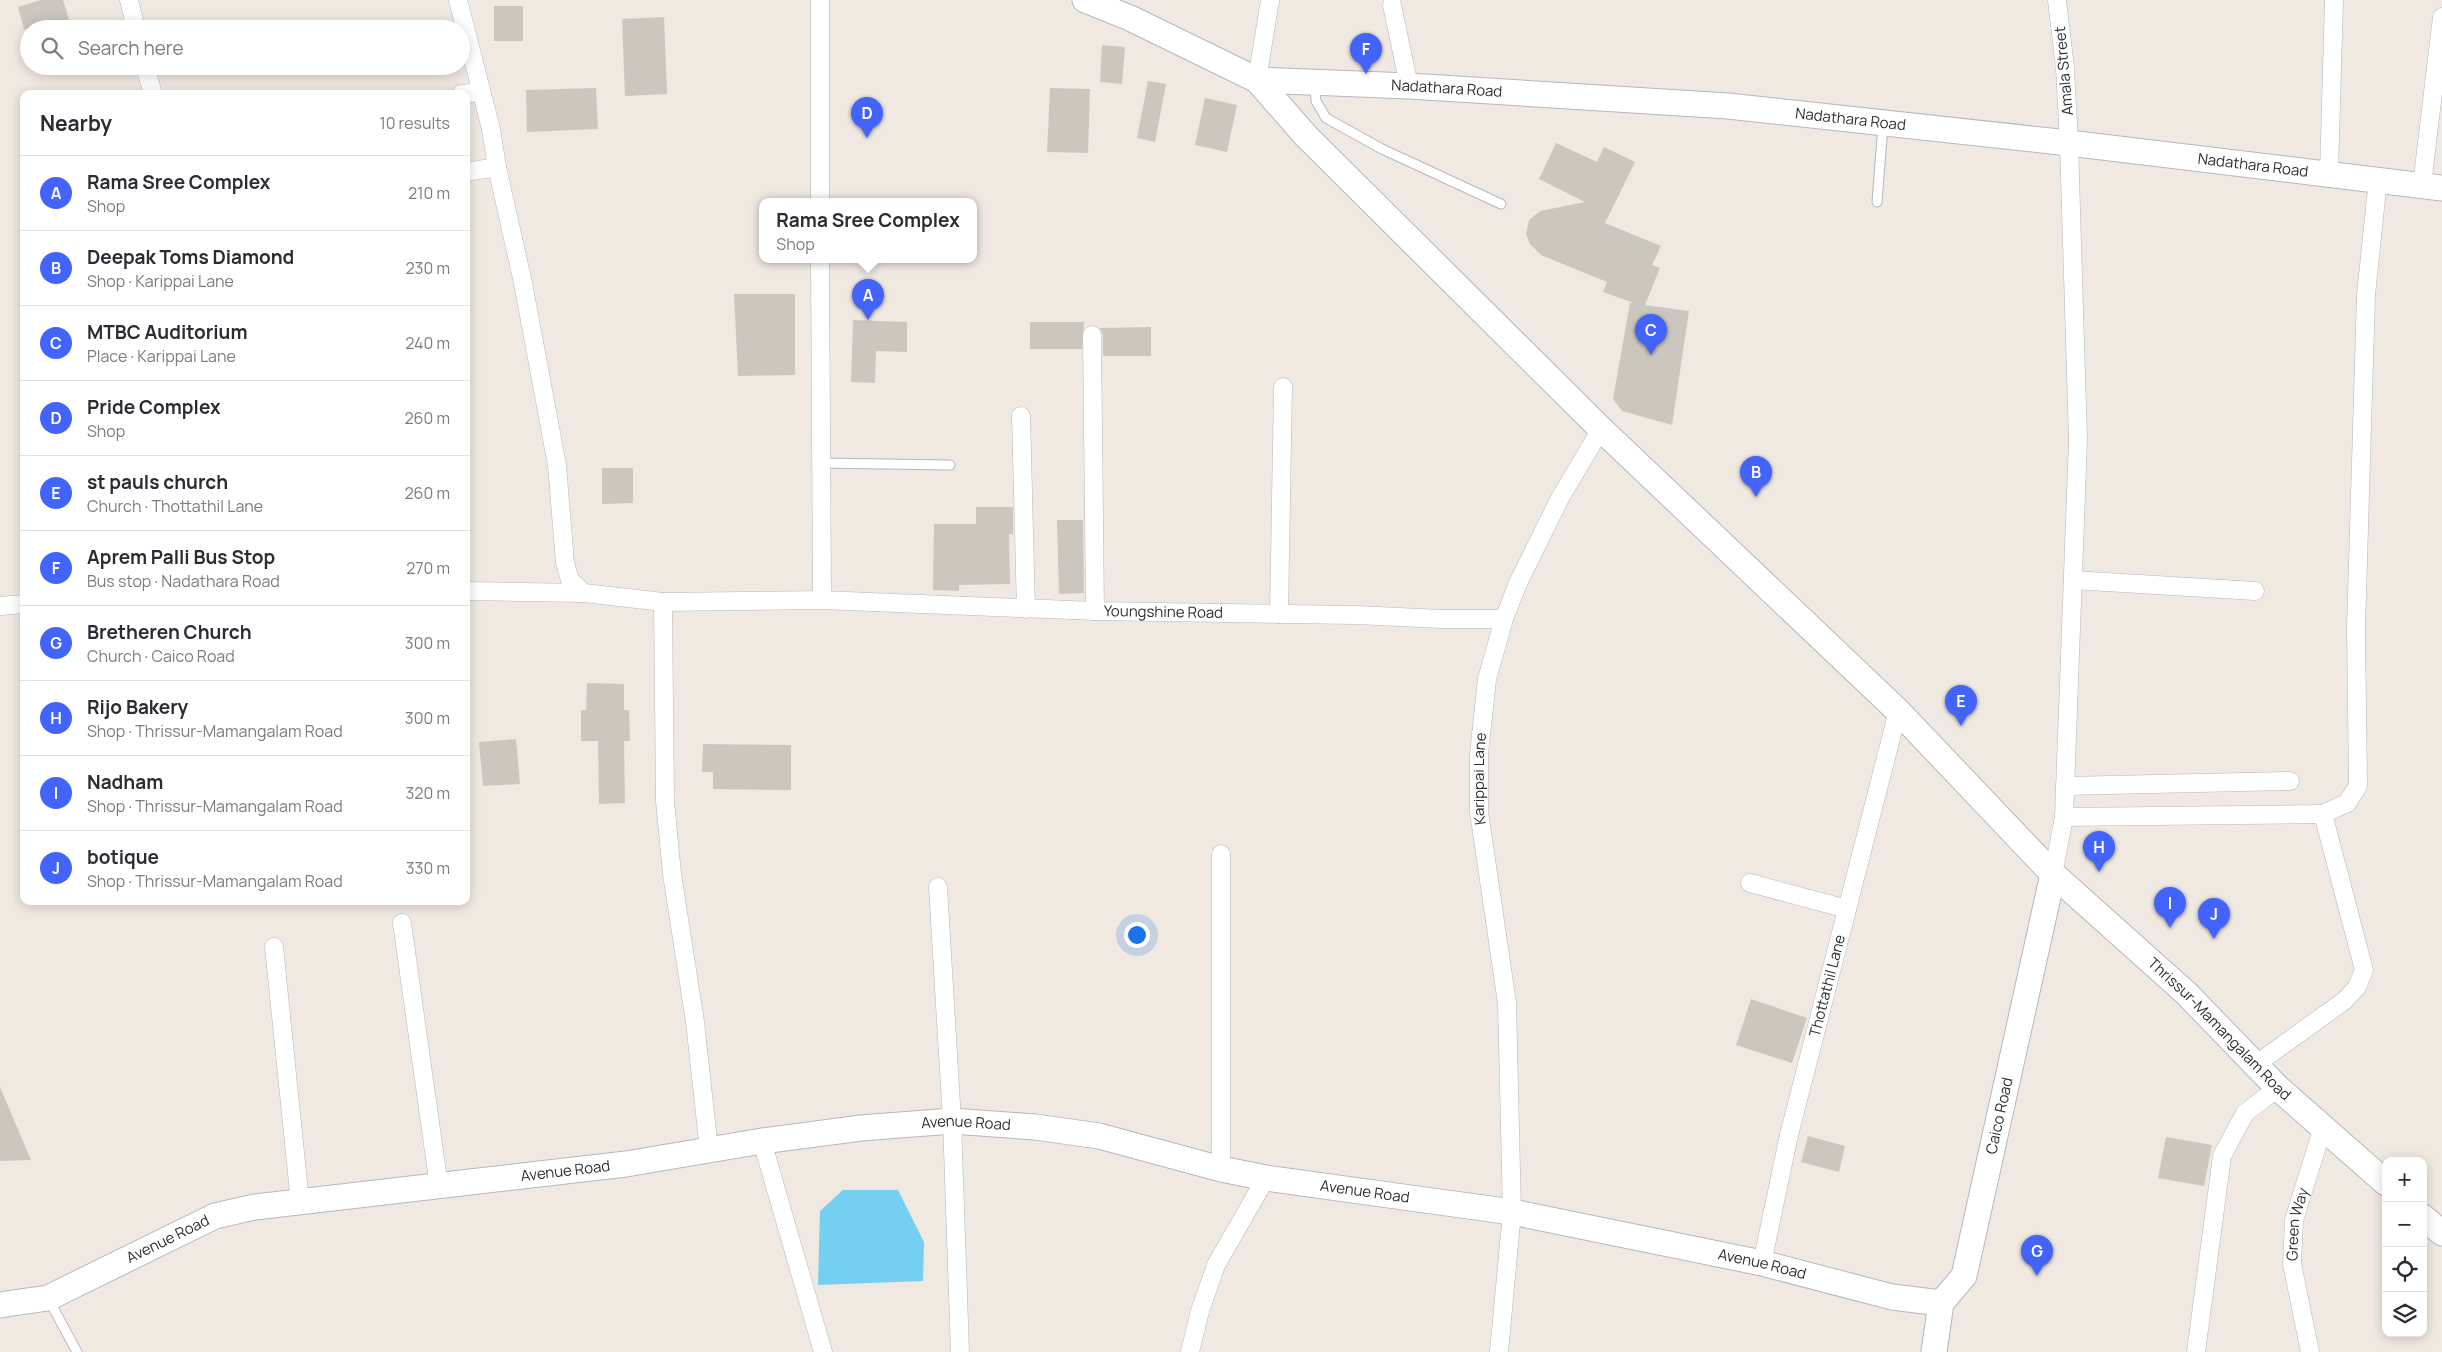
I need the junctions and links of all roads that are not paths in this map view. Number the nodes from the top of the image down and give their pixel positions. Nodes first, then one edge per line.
1 (129, 0) edge
2 (458, 0) edge
3 (820, 0) edge
4 (1085, 0) edge
5 (1270, 0) edge
6 (2057, 0) edge
7 (2334, 0) edge
8 (1392, 5) dead end
9 (2442, 16) edge
10 (134, 20) edge
11 (463, 20) edge
12 (470, 48) edge
13 (148, 75) edge
14 (1257, 80) junction
15 (1314, 82) junction
16 (1409, 86) junction
17 (152, 90) edge
18 (481, 92) junction
19 (470, 93) edge
20 (1883, 122) junction
21 (2069, 143) junction
22 (497, 168) junction
23 (470, 171) edge
24 (2329, 172) junction
25 (2378, 179) junction
26 (2432, 186) edge
27 (820, 198) edge
28 (1878, 202) dead end
29 (1501, 204) dead end
30 (820, 263) edge
31 (1092, 334) dead end
32 (1283, 387) dead end
33 (1021, 416) dead end
34 (1601, 429) junction
35 (820, 463) junction
36 (950, 465) dead end
37 (2073, 580) junction
38 (470, 590) edge
39 (2255, 591) dead end
40 (584, 594) junction
41 (822, 600) junction
42 (663, 602) junction
43 (20, 604) edge
44 (0, 606) edge
45 (1026, 609) junction
46 (1095, 612) junction
47 (1279, 614) junction
48 (1504, 619) junction
49 (1898, 711) junction
50 (2290, 781) dead end
51 (2065, 786) junction
52 (2323, 814) junction
53 (2064, 817) junction
54 (1221, 854) dead end
55 (2054, 874) junction
56 (1750, 883) dead end
57 (938, 887) dead end
58 (1847, 909) junction
59 (402, 923) dead end
60 (274, 947) dead end
61 (2255, 1065) junction
62 (2278, 1088) junction
63 (952, 1121) junction
64 (2323, 1127) junction
65 (762, 1141) junction
66 (709, 1150) junction
67 (1221, 1169) junction
68 (1266, 1178) junction
69 (2382, 1179) edge
70 (439, 1187) junction
71 (300, 1202) junction
72 (1512, 1212) junction
73 (2427, 1220) edge
74 (2442, 1233) edge
75 (1762, 1263) junction
76 (48, 1298) junction
77 (1941, 1303) junction
78 (0, 1305) edge
79 (77, 1352) edge
80 (823, 1352) edge
81 (960, 1352) edge
82 (1190, 1352) edge
83 (1499, 1352) edge
84 (1934, 1352) edge
85 (2196, 1352) edge
86 (2310, 1352) edge

1 - 10 street
2 - 11 street
3 - 27 street
4 - 14 main road
5 - 14 street
6 - 21 street, Amala Street
7 - 24 street
8 - 16 street
9 - 26 street
12 - 18 street
13 - 17 street
14 - 15 main road, Nadathara Road
14 - 34 main road, Thrissur-Mamangalam Road
15 - 16 main road, Nadathara Road
15 - 29 lane
16 - 20 main road, Nadathara Road
18 - 19 street
18 - 22 street
20 - 21 main road, Nadathara Road
20 - 28 lane
21 - 24 main road, Nadathara Road
21 - 37 street, Amala Street
22 - 23 street
22 - 40 street
24 - 25 main road, Nadathara Road
25 - 26 main road, Nadathara Road
25 - 52 street
30 - 35 street
31 - 46 street
32 - 47 street
33 - 45 street
34 - 48 street, Karippai Lane
34 - 49 main road, Thrissur-Mamangalam Road
35 - 36 lane
35 - 41 street
37 - 39 street
37 - 51 street, Amala Street
38 - 40 street, Youngshine Road
40 - 42 street, Youngshine Road
41 - 42 street, Youngshine Road
41 - 45 street, Youngshine Road
42 - 66 street
43 - 44 street
45 - 46 street, Youngshine Road
46 - 47 street, Youngshine Road
47 - 48 street, Youngshine Road
48 - 72 street, Karippai Lane
49 - 55 main road, Thrissur-Mamangalam Road
49 - 58 street, Thottathil Lane
50 - 51 street
51 - 53 street, Amala Street
52 - 53 street
52 - 61 street
53 - 55 street, Amala Street
54 - 67 street
55 - 61 main road, Thrissur-Mamangalam Road
55 - 77 main road, Caico Road
56 - 58 street
57 - 63 street
58 - 75 street, Thottathil Lane
59 - 70 street
60 - 71 street
61 - 62 main road, Thrissur-Mamangalam Road
62 - 64 main road, Thrissur-Mamangalam Road
62 - 85 street
63 - 65 main road, Avenue Road
63 - 67 main road, Avenue Road
63 - 81 street
64 - 69 main road, Thrissur-Mamangalam Road
64 - 86 street, Green Way
65 - 66 main road, Avenue Road
65 - 80 street
66 - 70 main road, Avenue Road
67 - 68 main road, Avenue Road
68 - 72 main road, Avenue Road
68 - 82 street
70 - 71 main road, Avenue Road
71 - 76 main road, Avenue Road
72 - 75 main road, Avenue Road
72 - 83 street, Karippai Lane
73 - 74 main road
75 - 77 main road, Avenue Road
76 - 78 main road, Avenue Road
76 - 79 lane
77 - 84 main road

